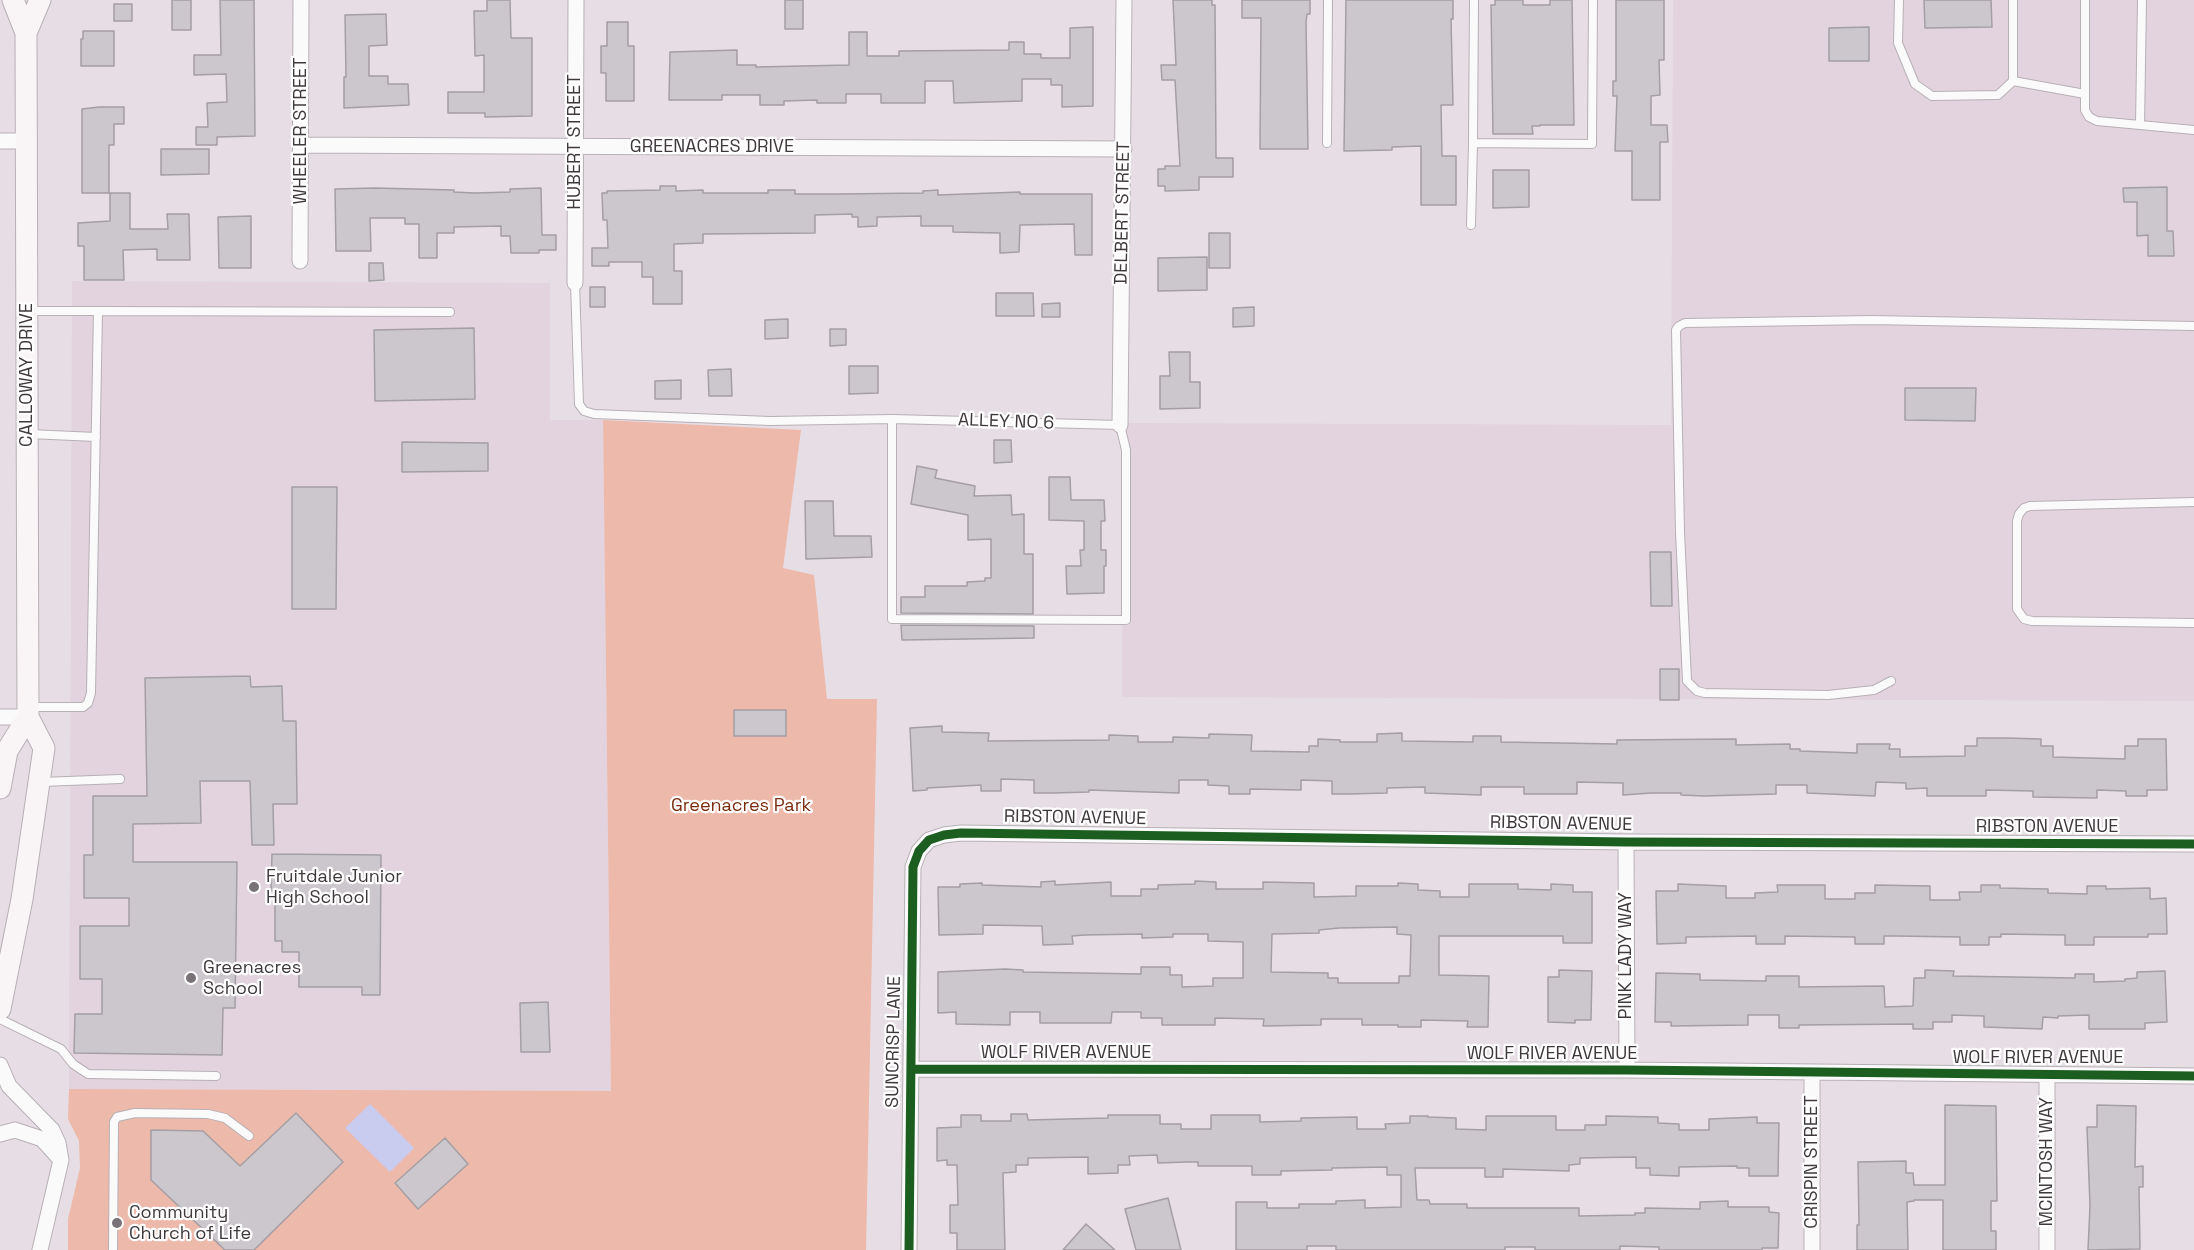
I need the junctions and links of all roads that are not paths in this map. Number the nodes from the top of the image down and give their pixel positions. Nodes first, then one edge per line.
1 (13, 0) edge
2 (40, 0) edge
3 (301, 0) edge
4 (576, 0) edge
5 (1124, 0) edge
6 (1328, 0) edge
7 (1474, 0) edge
8 (1593, 0) edge
9 (1899, 0) edge
10 (2013, 0) edge
11 (2085, 0) edge
12 (2142, 0) edge
13 (26, 33) junction
14 (2013, 81) junction
15 (2085, 94) junction
16 (2140, 125) junction
17 (2194, 129) edge
18 (0, 141) edge
19 (27, 141) junction
20 (1327, 143) dead end
21 (1473, 143) junction
22 (301, 145) junction
23 (575, 146) junction
24 (1124, 148) junction
25 (1471, 225) dead end
26 (300, 261) dead end
27 (575, 283) joint
28 (27, 311) junction
29 (98, 311) junction
30 (450, 312) dead end
31 (2194, 326) edge
32 (892, 419) junction
33 (1120, 425) junction
34 (28, 434) junction
35 (96, 437) junction
36 (2194, 502) edge
37 (2194, 624) edge
38 (1892, 681) dead end
39 (28, 712) junction
40 (0, 717) edge
41 (120, 779) dead end
42 (39, 782) junction
43 (0, 788) edge
44 (929, 840) joint
45 (1626, 842) junction
46 (2194, 844) edge
47 (0, 1009) edge
48 (0, 1018) edge
49 (0, 1065) edge
50 (911, 1069) junction
51 (1627, 1070) junction
52 (1812, 1073) junction
53 (2047, 1075) junction
54 (216, 1076) dead end
55 (2194, 1076) edge
56 (0, 1134) edge
57 (249, 1136) dead end
58 (61, 1160) junction
59 (40, 1250) edge
60 (113, 1250) edge
61 (909, 1250) edge
62 (1812, 1250) edge
63 (2047, 1250) edge

1 - 13 main road, CALLOWAY DRIVE
2 - 13 main road, CALLOWAY DRIVE
3 - 22 street, WHEELER STREET
4 - 23 street, HUBERT STREET
5 - 24 street, DELBERT STREET
6 - 20 lane
7 - 21 lane
8 - 21 lane
9 - 14 lane
10 - 14 lane
11 - 15 lane
12 - 16 lane
13 - 19 main road, CALLOWAY DRIVE
14 - 15 lane
15 - 16 lane
16 - 17 lane
18 - 19 street
19 - 28 main road, CALLOWAY DRIVE
21 - 25 lane
22 - 23 street, GREENACRES DRIVE
22 - 26 street, WHEELER STREET
23 - 24 street, GREENACRES DRIVE
23 - 27 street, HUBERT STREET
24 - 33 street, DELBERT STREET
27 - 32 lane, ALLEY NO 6
28 - 29 lane
28 - 34 main road, CALLOWAY DRIVE
29 - 30 lane
29 - 35 lane
31 - 38 lane
32 - 33 lane, ALLEY NO 6
32 - 33 lane
34 - 35 lane
34 - 39 main road, CALLOWAY DRIVE
35 - 39 lane
36 - 37 lane
39 - 40 street
39 - 42 main road, CALLOWAY DRIVE
39 - 43 main road
41 - 42 lane
42 - 47 main road, CALLOWAY DRIVE
44 - 45 street, RIBSTON AVENUE
44 - 50 street, SUNCRISP LANE
45 - 46 street, RIBSTON AVENUE
45 - 51 street, PINK LADY WAY
48 - 54 lane
49 - 58 street
50 - 51 street, WOLF RIVER AVENUE
50 - 61 street, SUNCRISP LANE
51 - 52 street, WOLF RIVER AVENUE
52 - 53 street, WOLF RIVER AVENUE
52 - 62 street, CRISPIN STREET
53 - 55 street, WOLF RIVER AVENUE
53 - 63 street, MCINTOSH WAY
56 - 58 street
57 - 60 lane
58 - 59 street

